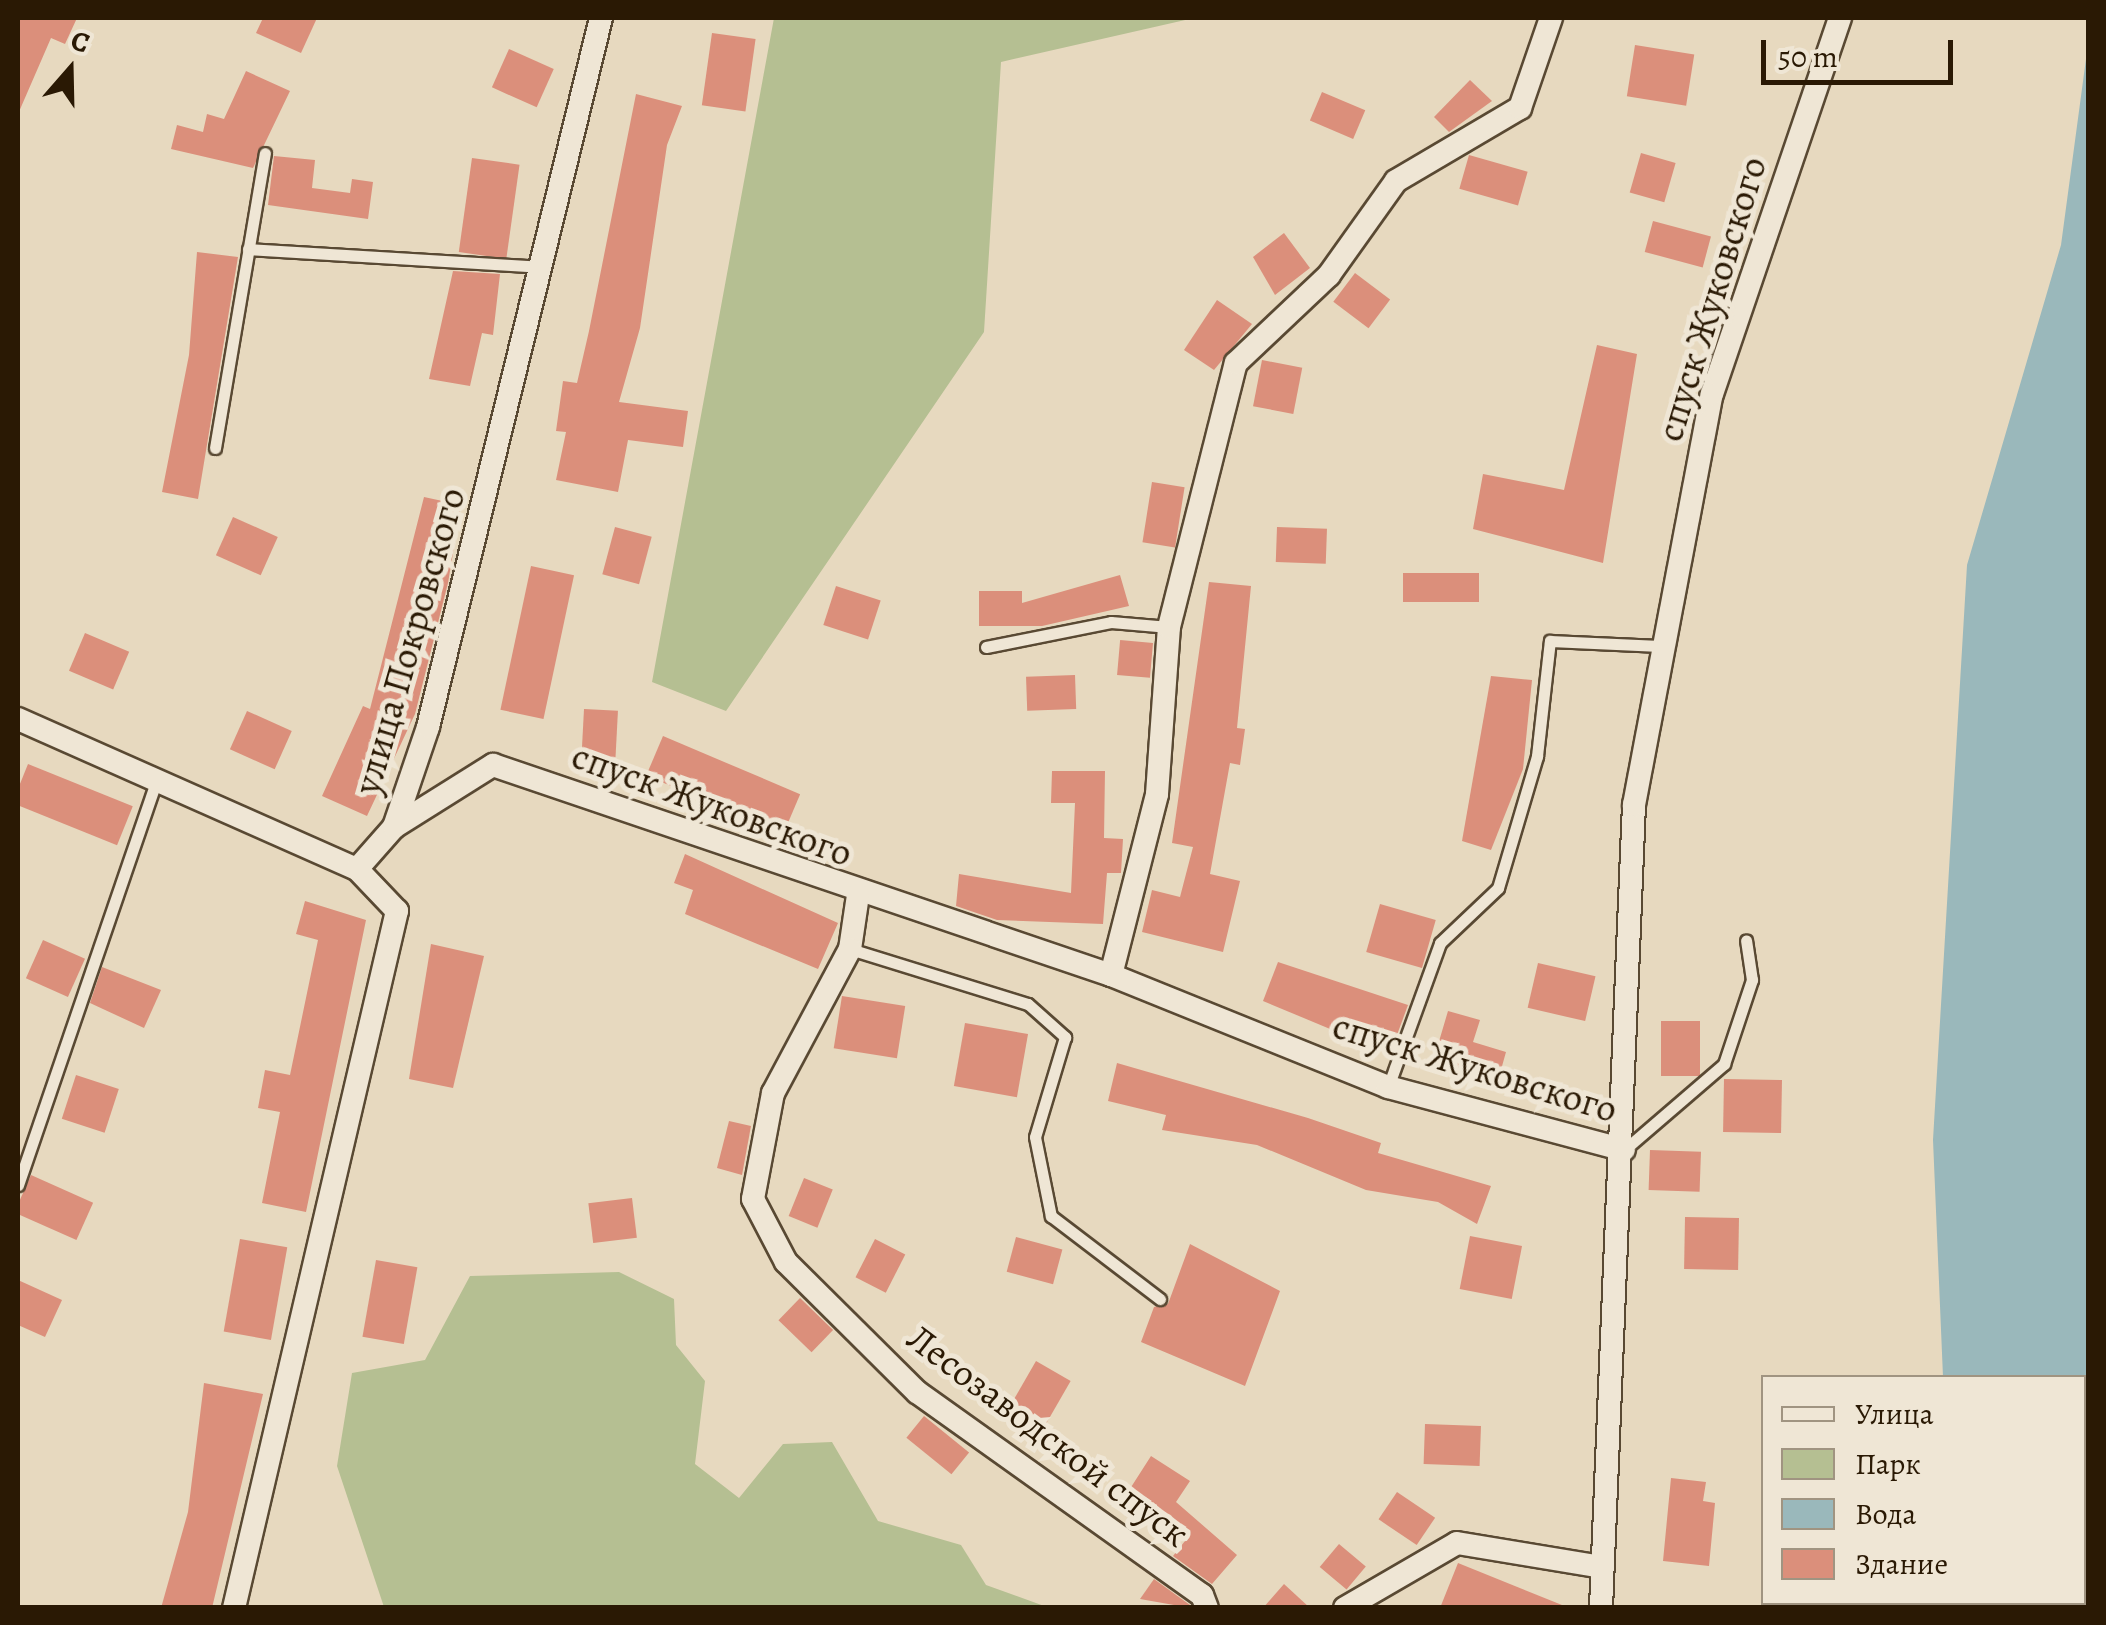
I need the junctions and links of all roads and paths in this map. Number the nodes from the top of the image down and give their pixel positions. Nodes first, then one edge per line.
1 (601, 18) edge
2 (1551, 18) edge
3 (1840, 18) edge
4 (265, 153) dead end
5 (248, 249) junction
6 (546, 267) junction
7 (216, 448) dead end
8 (1169, 627) junction
9 (1660, 646) junction
10 (986, 647) dead end
11 (18, 719) edge
12 (156, 781) junction
13 (394, 827) junction
14 (357, 869) junction
15 (858, 894) junction
16 (1746, 940) dead end
17 (850, 950) junction
18 (1111, 975) junction
19 (1388, 1088) junction
20 (1624, 1150) junction
21 (18, 1186) edge
22 (1160, 1299) dead end
23 (1602, 1567) junction
24 (234, 1608) edge
25 (1207, 1608) edge
26 (1345, 1608) edge
27 (1601, 1608) edge

1 - 6 street, улица Покровского
2 - 8 street
3 - 9 street, спуск Жуковского
4 - 5 lane
5 - 6 lane
5 - 7 lane
6 - 13 street, улица Покровского
8 - 10 lane
8 - 18 street
9 - 19 lane
9 - 20 street, спуск Жуковского
11 - 12 street
12 - 14 street
12 - 21 lane
13 - 14 street, улица Покровского
13 - 15 street, спуск Жуковского
14 - 24 street
15 - 17 street, Лесозаводской спуск
15 - 18 street, спуск Жуковского
16 - 20 lane
17 - 22 lane
17 - 25 street, Лесозаводской спуск
18 - 19 street, спуск Жуковского
19 - 20 street, спуск Жуковского
20 - 23 street
23 - 26 street
23 - 27 street

